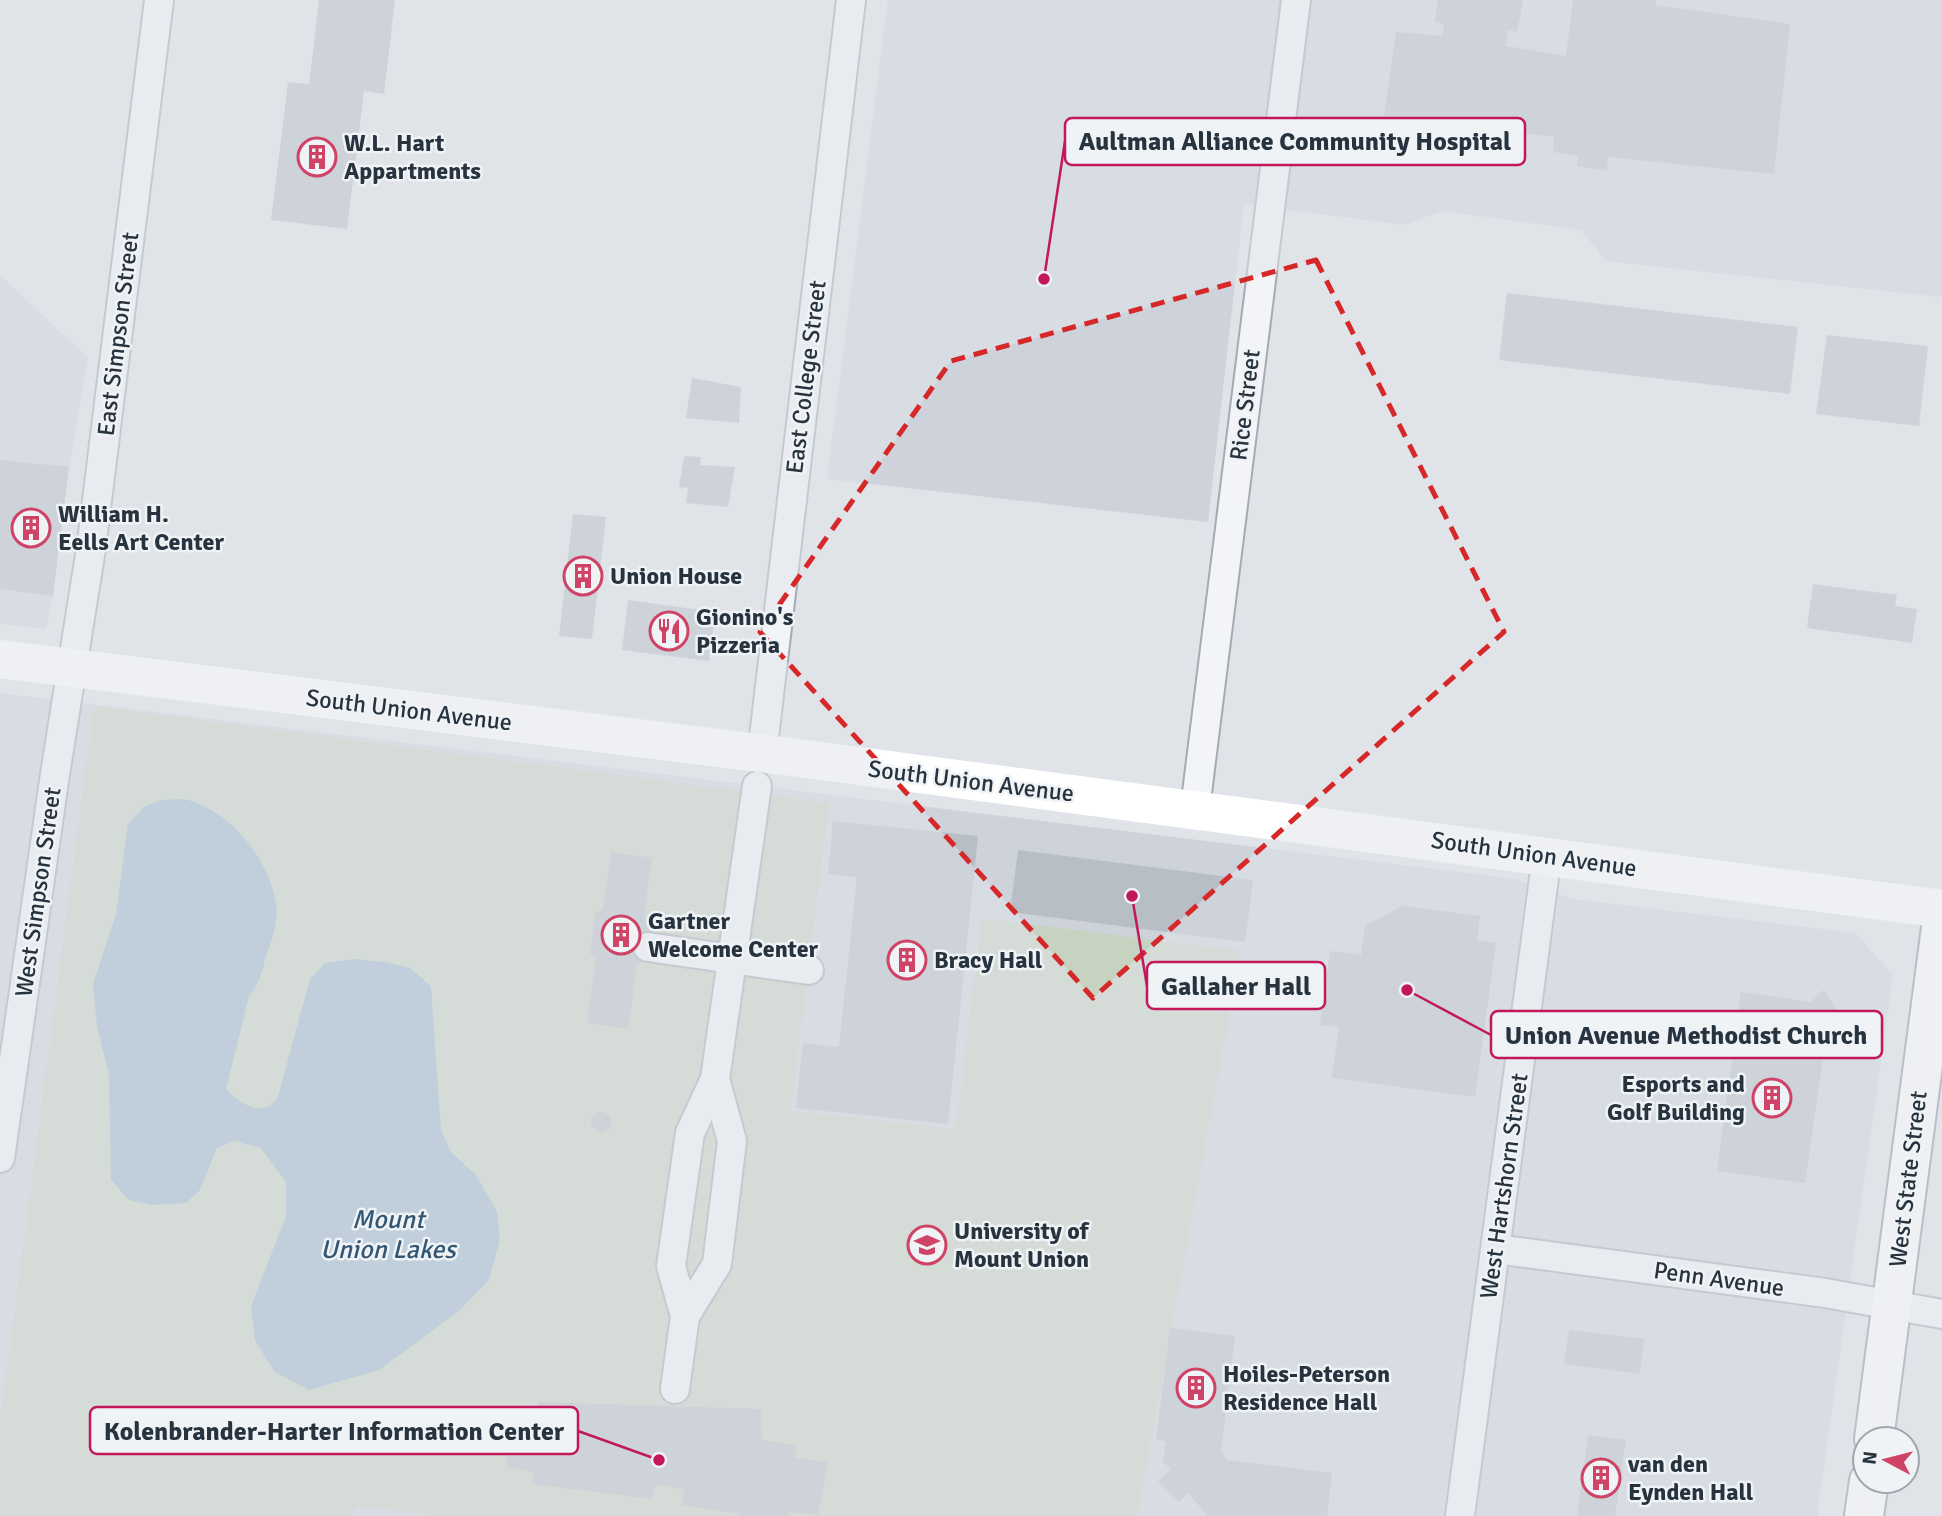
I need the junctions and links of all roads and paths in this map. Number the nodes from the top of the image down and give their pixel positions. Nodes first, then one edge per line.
1 (159, 0) edge
2 (851, 0) edge
3 (1296, 0) edge
4 (0, 659) edge
5 (73, 668) junction
6 (759, 770) junction
7 (1195, 809) junction
8 (1547, 856) junction
9 (1942, 909) edge
10 (1942, 920) edge
11 (648, 947) dead end
12 (732, 959) junction
13 (808, 970) dead end
14 (715, 1079) junction
15 (0, 1158) edge
16 (1496, 1249) junction
17 (1892, 1305) junction
18 (1942, 1314) edge
19 (685, 1316) junction
20 (675, 1389) dead end
21 (1876, 1425) edge
22 (1867, 1495) edge
23 (1460, 1516) edge
24 (1864, 1516) edge

1 - 5 street, East Simpson Street
2 - 6 street, East College Street
3 - 7 street, Rice Street
4 - 5 main road, South Union Avenue
5 - 6 main road, South Union Avenue
5 - 15 street, West Simpson Street
6 - 7 main road, South Union Avenue
6 - 12 street, East College Street
7 - 8 main road, South Union Avenue
8 - 9 main road, South Union Avenue
8 - 16 street, West Hartshorn Street
10 - 17 main road, West State Street
11 - 12 street
12 - 13 street
12 - 14 street, East College Street
14 - 19 street
14 - 19 street
16 - 17 street, Penn Avenue
16 - 23 street, West Hartshorn Street
17 - 18 street, Penn Avenue
17 - 21 main road, West State Street
19 - 20 street
22 - 24 main road

